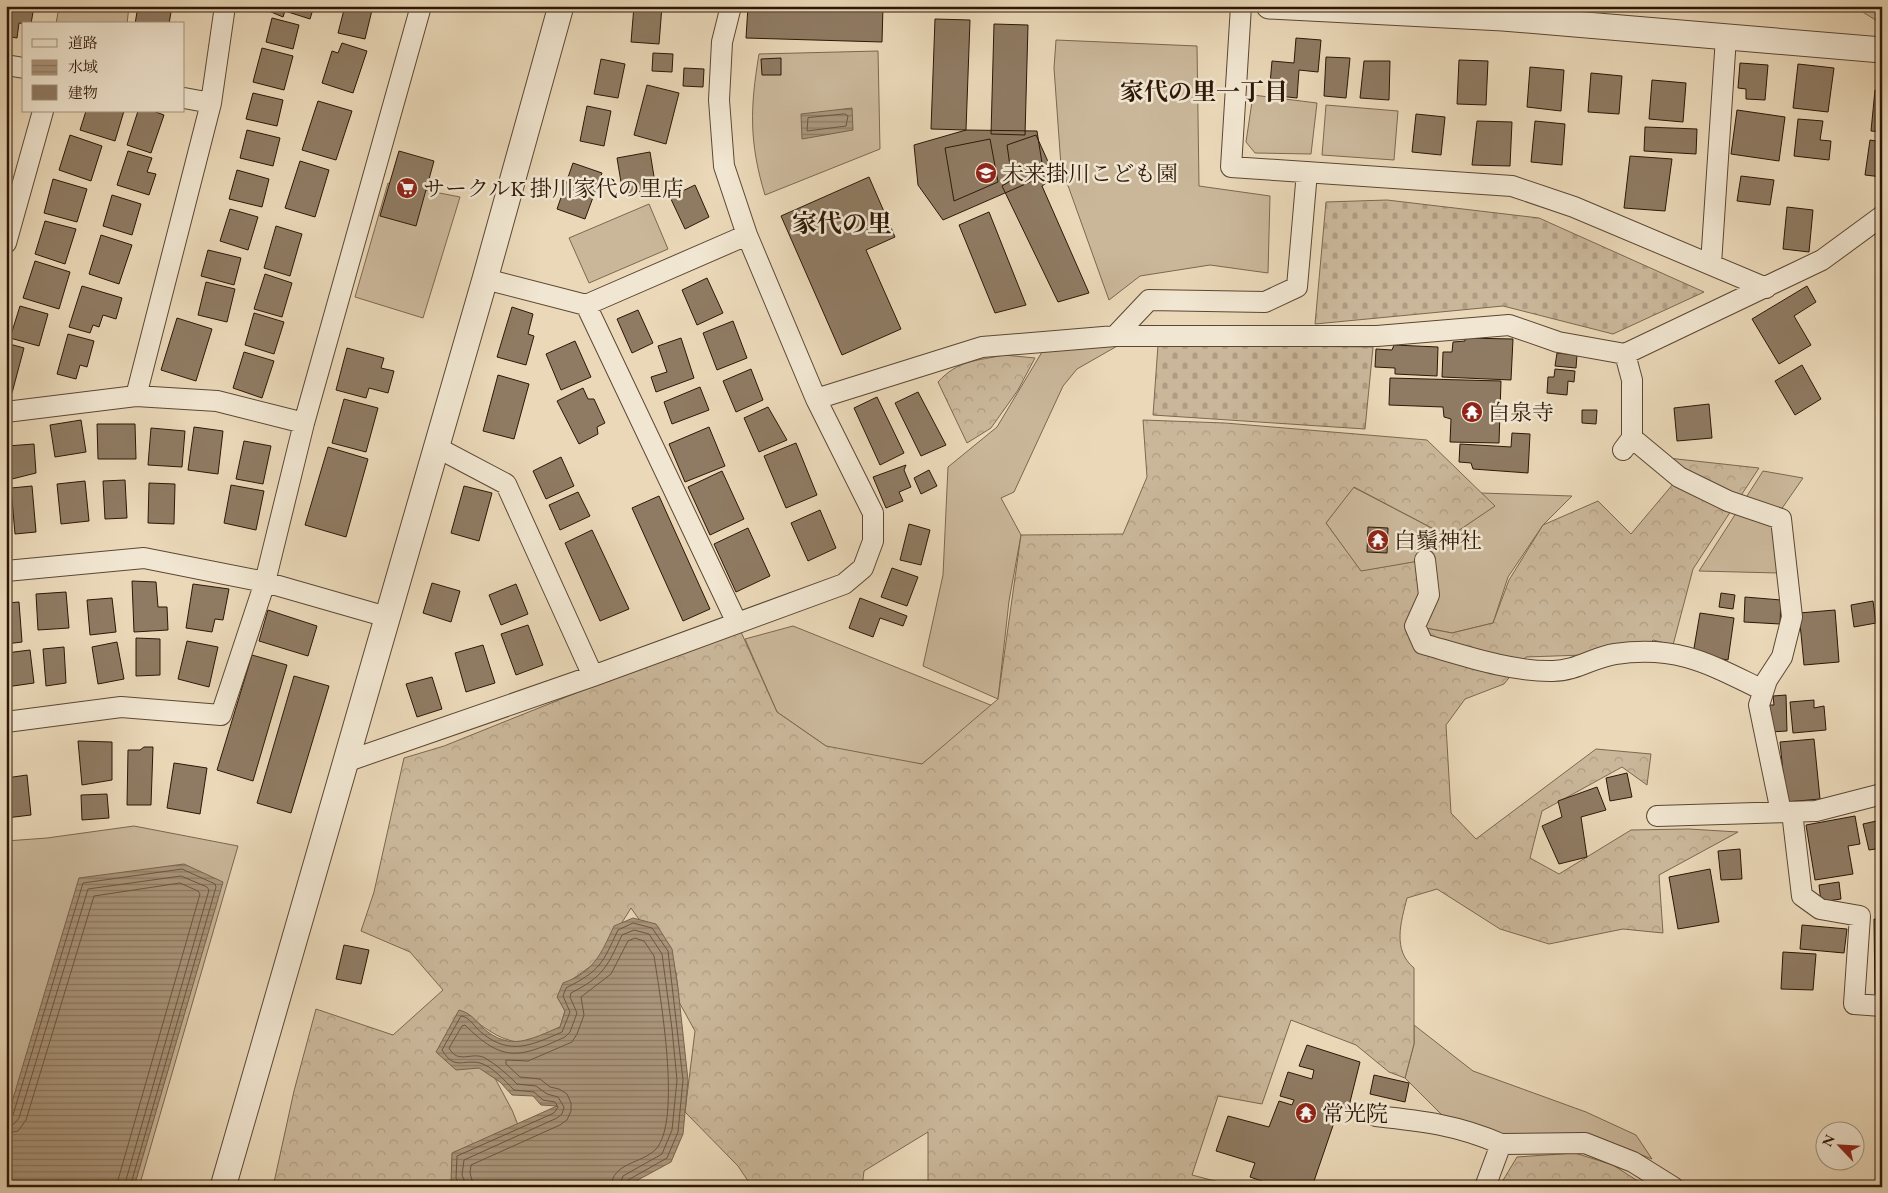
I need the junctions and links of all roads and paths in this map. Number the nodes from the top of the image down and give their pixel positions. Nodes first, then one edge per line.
1 (225, 6) edge
2 (421, 6) edge
3 (561, 6) edge
4 (731, 6) edge
5 (1241, 6) edge
6 (1269, 6) edge
7 (1504, 12) edge
8 (1726, 37) junction
9 (1882, 50) edge
10 (6, 65) edge
11 (22, 68) edge
12 (185, 98) edge
13 (211, 103) junction
14 (43, 112) edge
15 (1307, 172) junction
16 (1882, 216) edge
17 (747, 235) junction
18 (6, 242) edge
19 (1711, 264) junction
20 (485, 279) junction
21 (1766, 288) junction
22 (586, 305) junction
23 (1115, 336) junction
24 (1625, 354) junction
25 (136, 396) junction
26 (816, 399) junction
27 (6, 412) edge
28 (304, 423) junction
29 (436, 447) junction
30 (1425, 560) dead end
31 (6, 572) edge
32 (265, 582) junction
33 (387, 617) junction
34 (737, 623) junction
35 (593, 676) junction
36 (1763, 690) junction
37 (6, 722) edge
38 (345, 762) junction
39 (1882, 794) edge
40 (1786, 812) junction
41 (1657, 816) dead end
42 (1882, 1006) edge
43 (1376, 1116) dead end
44 (1501, 1144) junction
45 (223, 1187) edge
46 (1486, 1187) edge
47 (1673, 1187) edge

1 - 13 street
2 - 28 street
3 - 20 street
4 - 17 street
5 - 15 street
6 - 7 street
7 - 8 street
8 - 9 street
8 - 19 street
10 - 11 street
12 - 13 street
13 - 25 street
14 - 18 street
15 - 19 street
15 - 23 street
16 - 21 street
17 - 22 street
17 - 26 street
19 - 21 street
20 - 22 street
20 - 29 street
21 - 24 street
22 - 34 street
23 - 24 street
23 - 26 street
24 - 36 street
25 - 27 street
25 - 28 street
26 - 34 street
28 - 32 street
29 - 33 street
29 - 35 street
30 - 36 street
31 - 32 street
32 - 33 street
32 - 37 street
33 - 38 street
34 - 35 street
35 - 38 street
36 - 40 street
38 - 45 street
39 - 40 street
40 - 41 street
40 - 42 street
43 - 44 street
44 - 46 street
44 - 47 street

